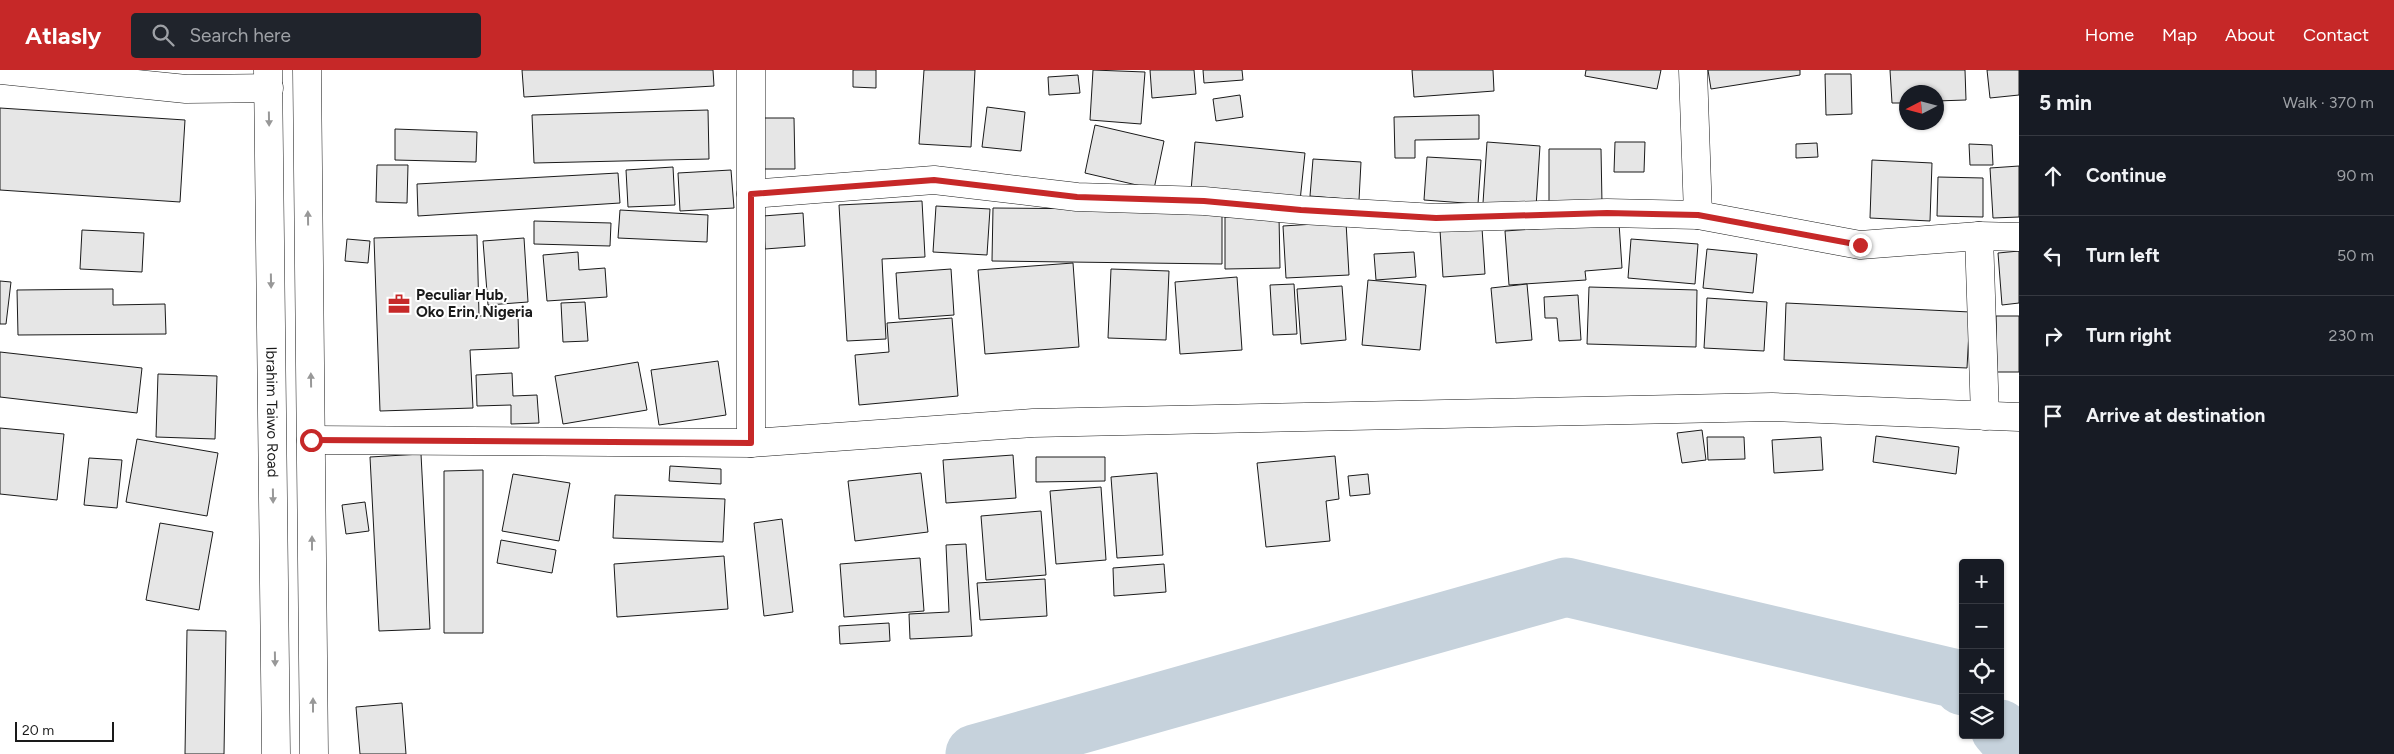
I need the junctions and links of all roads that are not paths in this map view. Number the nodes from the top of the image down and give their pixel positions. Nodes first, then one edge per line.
1 (1, 70) edge
2 (306, 70) edge
3 (751, 70) edge
4 (1693, 70) edge
5 (268, 79) edge
6 (751, 194) junction
7 (1698, 215) junction
8 (1979, 236) junction
9 (2019, 238) edge
10 (1985, 416) junction
11 (2019, 417) edge
12 (311, 440) junction
13 (751, 443) junction
14 (276, 754) edge
15 (314, 754) edge

1 - 5 main road
12 -> 2 main road
3 - 6 main road
4 - 7 main road
5 -> 14 main road, Ibrahim Taiwo Road
6 - 7 main road
6 - 13 main road
7 - 8 main road
8 - 9 main road
8 - 10 main road
10 - 11 main road
10 - 13 main road
12 - 13 main road
15 -> 12 main road

